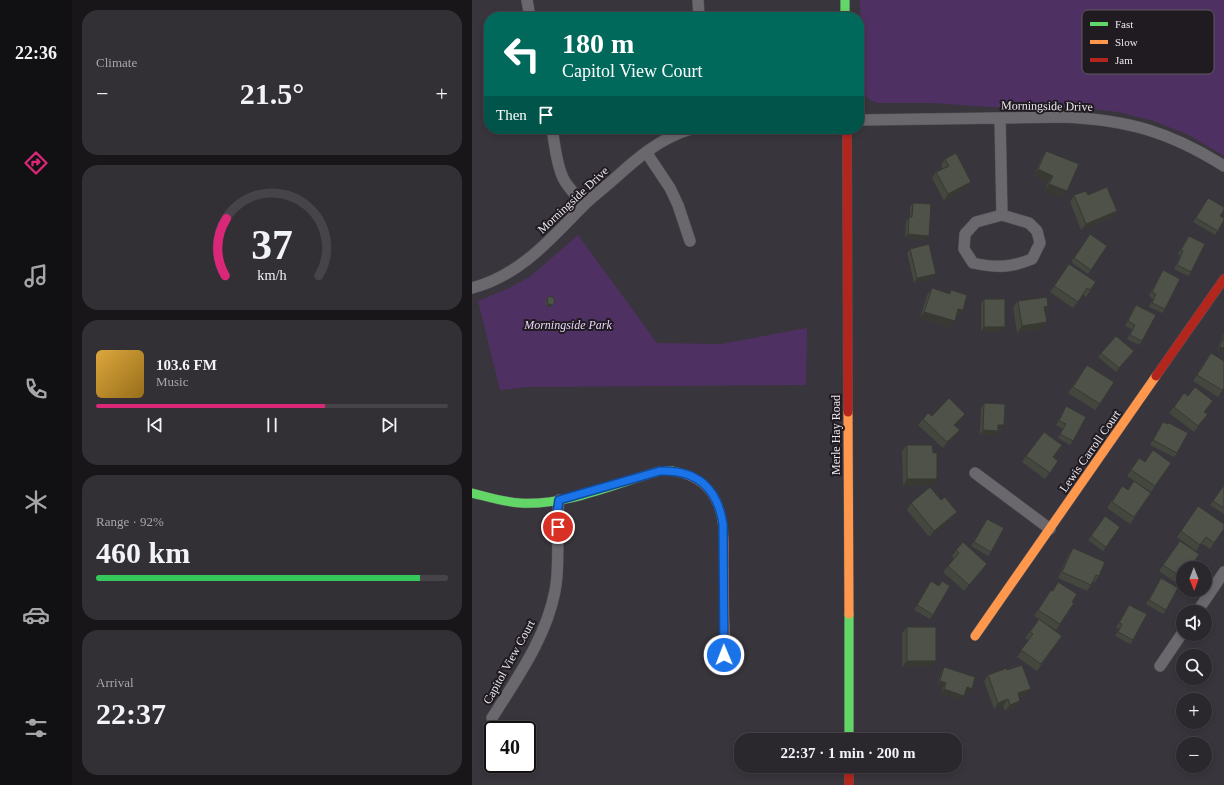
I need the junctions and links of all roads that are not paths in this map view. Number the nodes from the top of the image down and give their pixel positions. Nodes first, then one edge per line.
1 (527, 0) edge
2 (698, 0) edge
3 (845, 0) edge
4 (529, 12) edge
5 (699, 12) edge
6 (845, 12) edge
7 (1000, 118) junction
8 (864, 120) edge
9 (553, 134) edge
10 (678, 134) edge
11 (847, 134) edge
12 (646, 152) junction
13 (1224, 166) edge
14 (584, 205) junction
15 (1002, 215) junction
16 (690, 241) dead end
17 (1224, 279) edge
18 (472, 288) edge
19 (975, 474) dead end
20 (472, 493) edge
21 (559, 500) junction
22 (1050, 529) junction
23 (1224, 572) edge
24 (1202, 605) edge
25 (975, 636) dead end
26 (1177, 641) edge
27 (724, 655) dead end
28 (1160, 666) dead end
29 (492, 718) dead end
30 (848, 733) edge
31 (849, 773) edge
32 (849, 785) edge

1 - 4 street
2 - 5 street
3 - 6 street
7 - 8 street, Morningside Drive
7 - 13 street, Morningside Drive
7 - 15 street
9 - 14 street
10 - 12 street, Morningside Drive
11 - 30 street, Merle Hay Road
12 - 14 street, Morningside Drive
12 - 16 street
14 - 18 street, Morningside Drive
15 - 15 street
17 - 22 street, Lewis Carroll Court
19 - 22 street
20 - 21 street
21 - 27 street
21 - 29 street, Capitol View Court
22 - 25 street, Lewis Carroll Court
23 - 24 street
26 - 28 street
31 - 32 street

